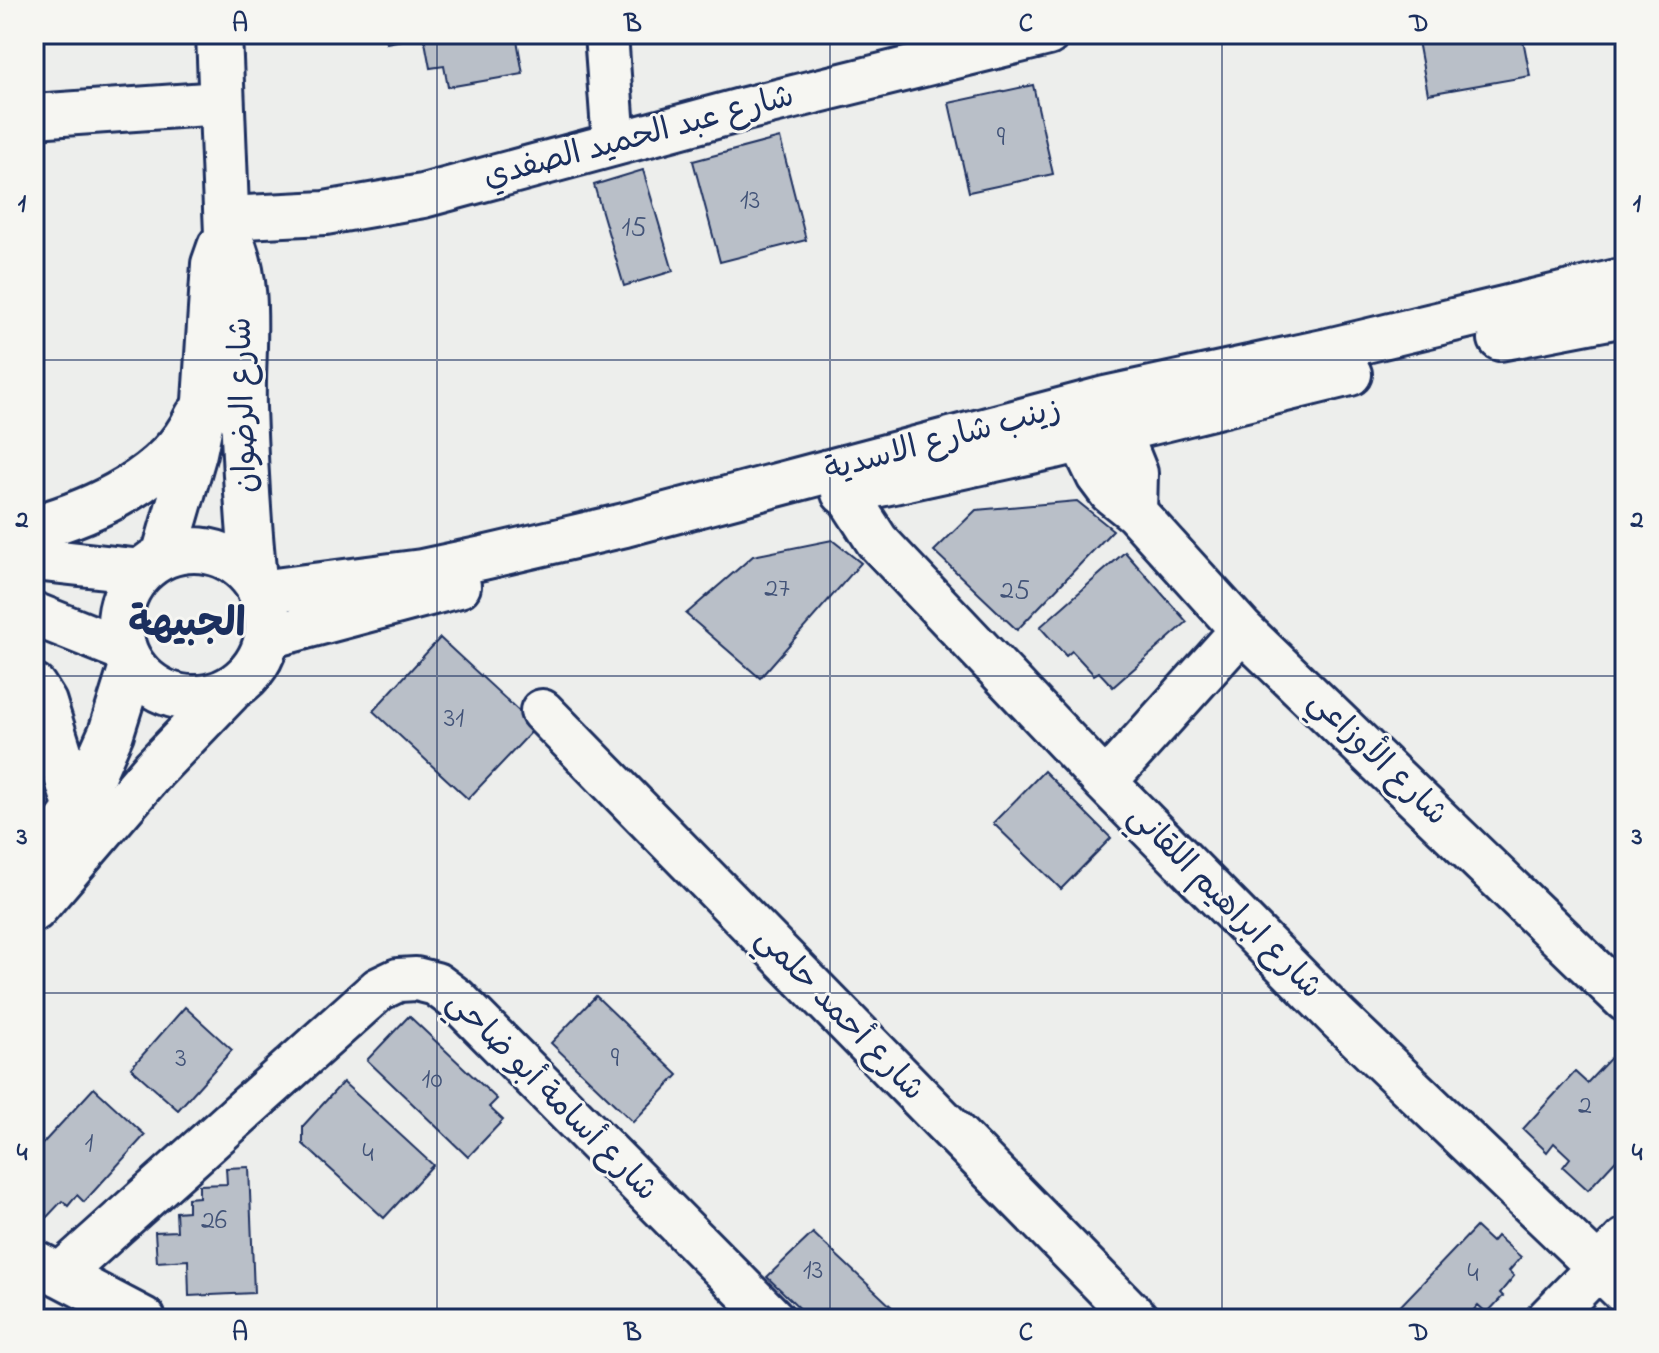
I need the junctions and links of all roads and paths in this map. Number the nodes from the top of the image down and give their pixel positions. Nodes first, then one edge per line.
1 (219, 34) edge
2 (606, 34) edge
3 (1048, 34) edge
4 (996, 40) edge
5 (221, 103) junction
6 (34, 116) edge
7 (614, 144) junction
8 (226, 226) junction
9 (1625, 279) edge
10 (1625, 315) edge
11 (205, 401) junction
12 (1092, 419) junction
13 (846, 493) junction
14 (34, 528) edge
15 (34, 559) edge
16 (153, 563) junction
17 (256, 586) junction
18 (34, 614) edge
19 (1242, 630) junction
20 (268, 637) junction
21 (128, 658) junction
22 (34, 687) edge
23 (229, 691) junction
24 (542, 711) dead end
25 (1105, 782) junction
26 (77, 809) junction
27 (34, 868) edge
28 (34, 909) edge
29 (1625, 1000) edge
30 (1616, 1266) edge
31 (47, 1269) edge
32 (137, 1318) edge
33 (773, 1319) edge
34 (1137, 1319) edge
35 (1548, 1319) edge

1 - 5 main road, شارع الرضوان
2 - 7 street
3 - 4 street, شارع عبد الحميد الصفدي
4 - 7 street, شارع عبد الحميد الصفدي
5 - 6 street
5 - 8 main road, شارع الرضوان
7 - 8 street, شارع عبد الحميد الصفدي
8 - 11 main road, شارع الرضوان
8 - 17 main road, شارع الرضوان
9 - 12 street, زينب شارع الاسدية
10 - 12 street, زينب شارع الاسدية
11 - 14 main road
11 - 16 main road, شارع الرضوان
12 - 13 street, زينب شارع الاسدية
12 - 17 street, زينب شارع الاسدية
12 - 19 street, شارع الأوزاعي
13 - 20 street, زينب شارع الاسدية
13 - 25 street, شارع ابراهيم اللقاني
15 - 16 street
16 - 17 main road
16 - 21 main road
17 - 20 main road
18 - 21 street
19 - 25 street
19 - 29 street, شارع الأوزاعي
20 - 23 main road
21 - 23 main road
21 - 26 main road
22 - 26 main road
23 - 28 main road
24 - 34 street, شارع أحمد حلمي
25 - 30 street, شارع ابراهيم اللقاني
26 - 27 main road
30 - 35 street
31 - 32 street
31 - 33 street, شارع أسامة أبو ضاحي

